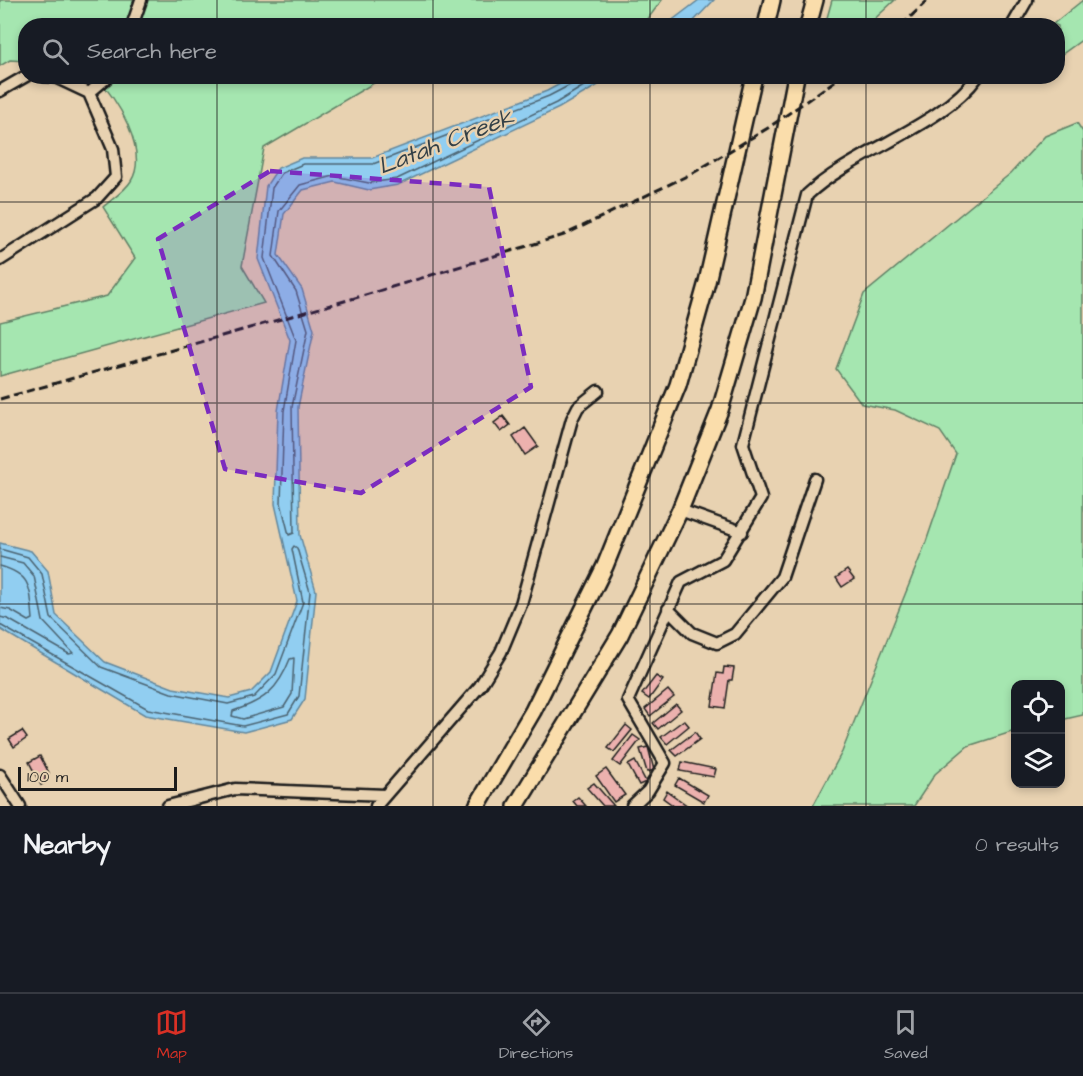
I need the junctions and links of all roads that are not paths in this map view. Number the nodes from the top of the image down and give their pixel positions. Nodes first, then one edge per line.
1 (141, 0) edge
2 (767, 0) edge
3 (772, 0) edge
4 (809, 0) edge
5 (815, 0) edge
6 (1027, 0) edge
7 (135, 18) edge
8 (766, 18) edge
9 (768, 18) edge
10 (807, 18) edge
11 (809, 18) edge
12 (1017, 18) edge
13 (18, 81) edge
14 (70, 84) edge
15 (100, 84) edge
16 (752, 84) edge
17 (794, 84) edge
18 (970, 84) edge
19 (0, 91) edge
20 (89, 93) junction
21 (0, 260) edge
22 (597, 391) dead end
23 (815, 479) dead end
24 (680, 510) junction
25 (742, 532) junction
26 (668, 609) junction
27 (0, 775) edge
28 (385, 795) junction
29 (20, 806) edge
30 (168, 806) edge
31 (376, 806) edge
32 (477, 806) edge
33 (516, 806) edge
34 (632, 806) edge

1 - 7 street
2 - 8 highway
3 - 9 highway
4 - 10 highway
5 - 11 highway
6 - 12 street
13 - 19 street
14 - 20 street
15 - 20 street
16 - 32 highway
17 - 24 highway
18 - 25 street
20 - 21 street
22 - 28 street
23 - 26 street
24 - 25 street
24 - 33 highway
25 - 26 street
26 - 34 street
27 - 29 street
28 - 30 street
28 - 31 street

